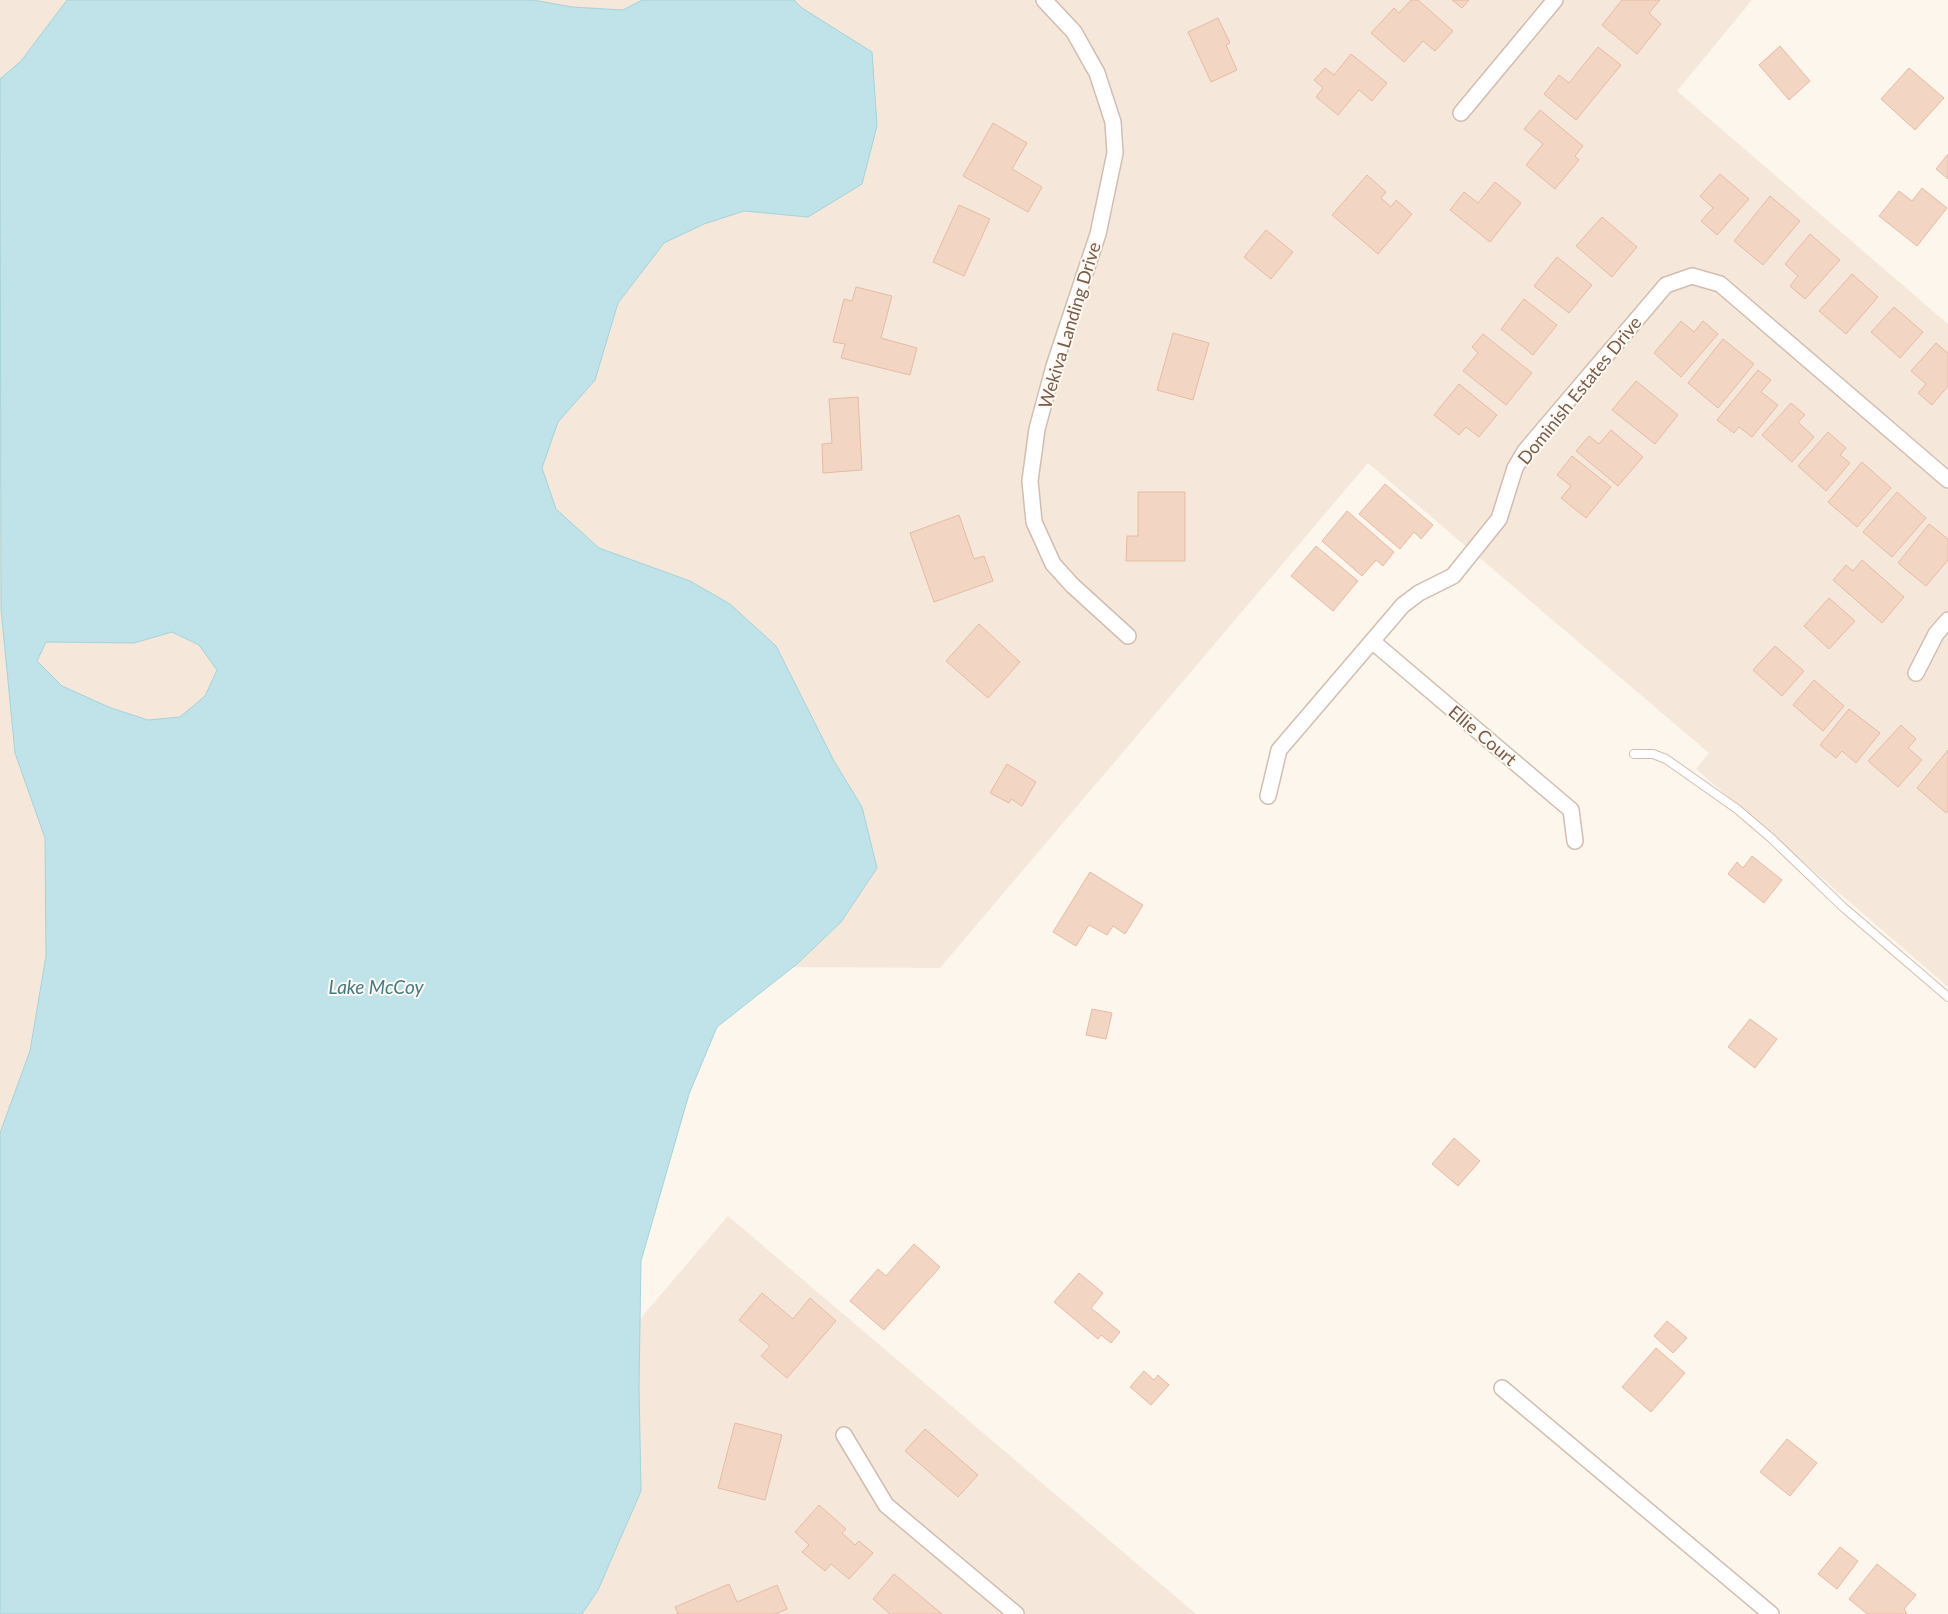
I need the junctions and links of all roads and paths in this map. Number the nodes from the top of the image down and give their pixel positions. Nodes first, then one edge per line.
1 (1044, 0) edge
2 (1555, 0) edge
3 (1461, 113) dead end
4 (1948, 480) edge
5 (1948, 620) edge
6 (1128, 636) dead end
7 (1372, 641) junction
8 (1916, 673) dead end
9 (1634, 754) dead end
10 (1268, 796) dead end
11 (1575, 841) dead end
12 (1948, 997) edge
13 (1502, 1388) dead end
14 (844, 1434) dead end
15 (1016, 1614) edge
16 (1771, 1614) edge

1 - 6 street, Wekiva Landing Drive
2 - 3 street
4 - 7 street, Dominish Estates Drive
5 - 8 street
7 - 10 street, Dominish Estates Drive
7 - 11 street, Ellie Court
9 - 12 lane
13 - 16 street
14 - 15 street

